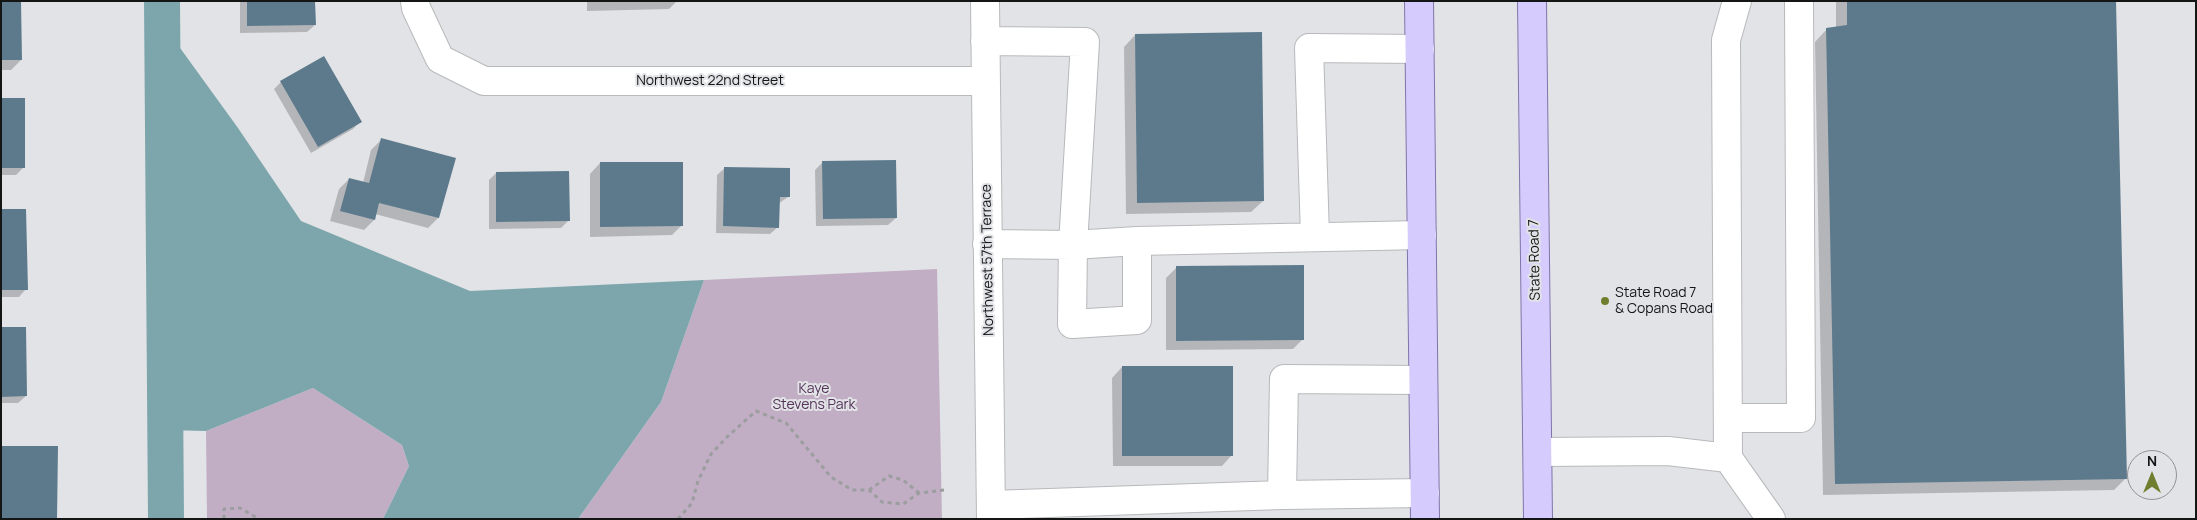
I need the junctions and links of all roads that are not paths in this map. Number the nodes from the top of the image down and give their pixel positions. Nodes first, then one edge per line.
1 (415, 1) edge
2 (985, 1) edge
3 (1419, 1) edge
4 (1532, 1) edge
5 (1737, 1) edge
6 (1799, 1) edge
7 (986, 41) junction
8 (1420, 49) junction
9 (986, 81) junction
10 (1422, 235) junction
11 (1315, 236) junction
12 (1137, 241) junction
13 (988, 244) junction
14 (1073, 245) junction
15 (1423, 380) junction
16 (1729, 418) junction
17 (1538, 452) junction
18 (1728, 458) junction
19 (1282, 495) junction
20 (1425, 506) edge
21 (991, 512) edge
22 (1538, 519) edge
23 (1771, 519) edge

1 - 9 street, Northwest 22nd Street
2 - 7 street, Northwest 57th Terrace
3 - 8 main road
4 - 17 main road, State Road 7
5 - 16 street
6 - 16 street
7 - 9 street, Northwest 57th Terrace
7 - 14 street
8 - 10 main road
8 - 11 street
9 - 13 street, Northwest 57th Terrace
10 - 11 street
10 - 15 main road
11 - 12 street
12 - 14 street
12 - 14 street
13 - 14 street
13 - 21 street, Northwest 57th Terrace
15 - 19 street
15 - 20 main road
16 - 18 street
17 - 18 street
17 - 22 main road, State Road 7
18 - 23 street
19 - 20 street
19 - 21 street

